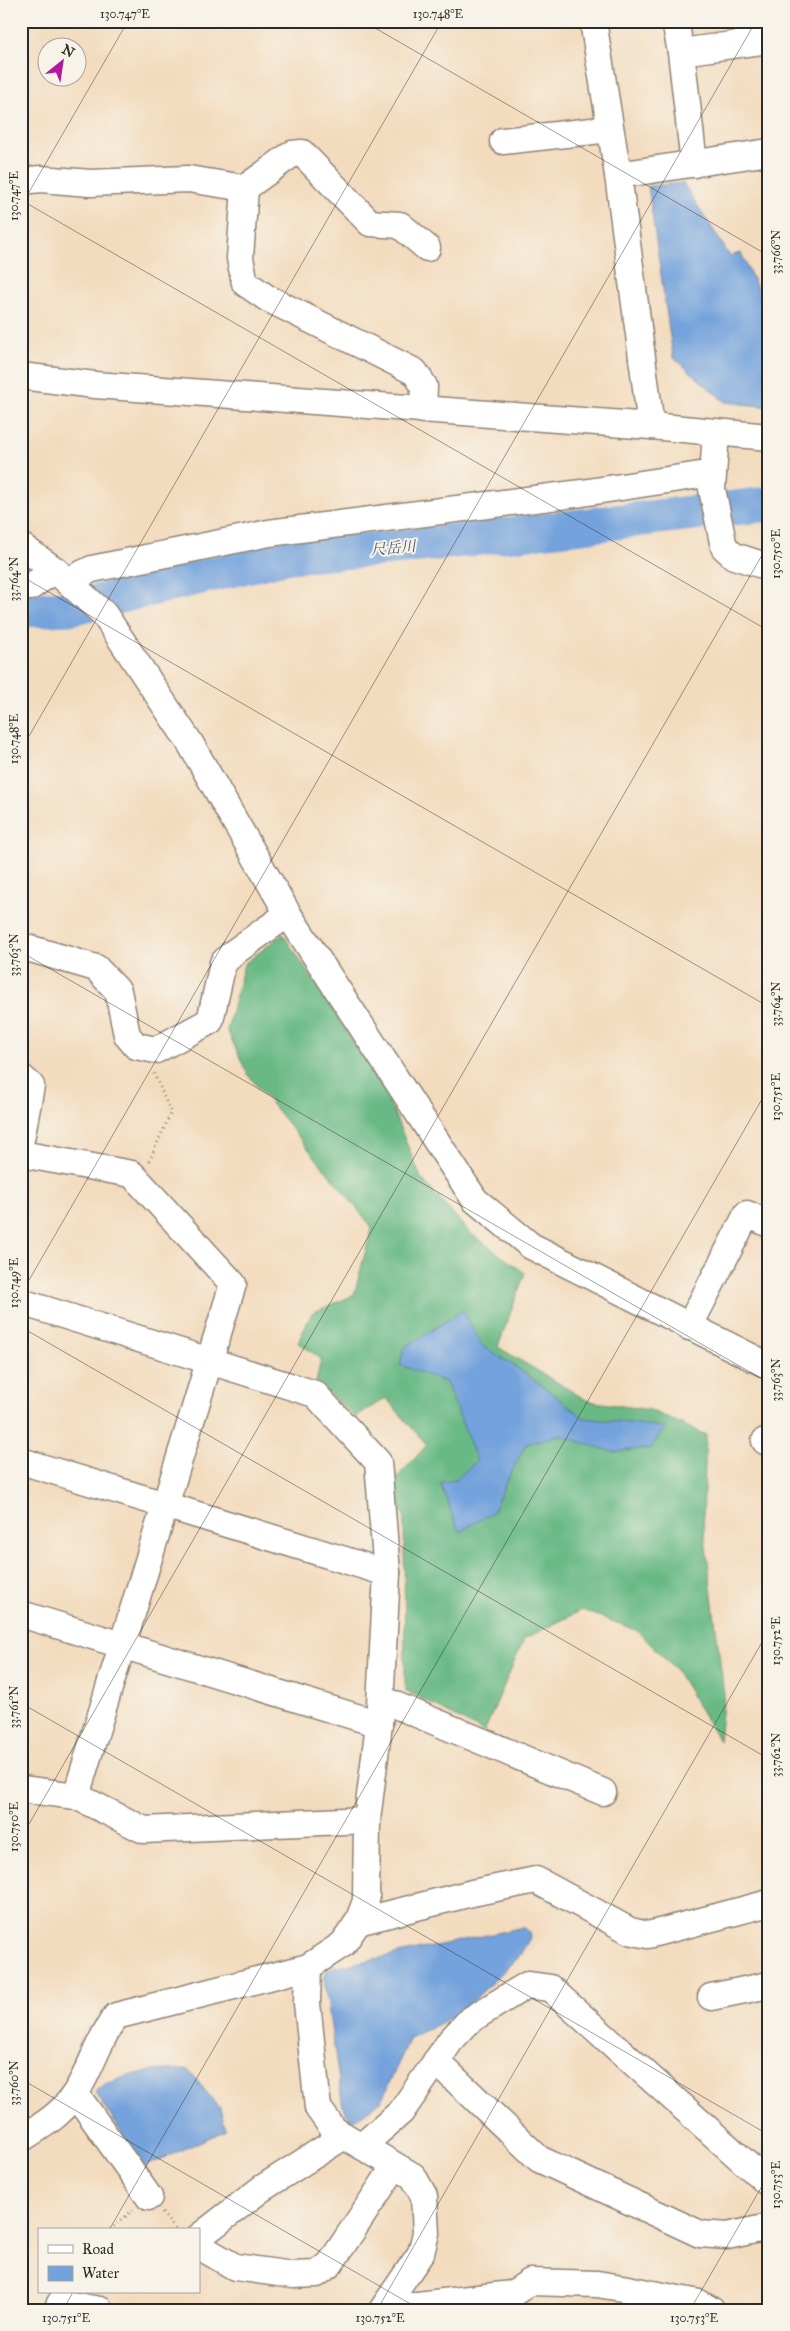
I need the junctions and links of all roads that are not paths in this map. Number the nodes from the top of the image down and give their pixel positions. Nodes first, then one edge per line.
1 (593, 21) edge
2 (675, 21) edge
3 (769, 40) edge
4 (681, 52) junction
5 (610, 130) junction
6 (503, 142) dead end
7 (769, 152) edge
8 (694, 164) junction
9 (618, 175) junction
10 (21, 182) edge
11 (245, 188) junction
12 (426, 248) dead end
13 (21, 376) edge
14 (423, 410) junction
15 (651, 426) junction
16 (716, 432) junction
17 (769, 437) edge
18 (713, 473) junction
19 (21, 546) edge
20 (769, 568) edge
21 (64, 578) junction
22 (21, 587) edge
23 (288, 914) junction
24 (21, 946) edge
25 (21, 1076) edge
26 (21, 1139) edge
27 (21, 1154) edge
28 (769, 1224) edge
29 (21, 1302) edge
30 (689, 1327) junction
31 (210, 1360) junction
32 (769, 1366) edge
33 (21, 1461) edge
34 (165, 1506) junction
35 (387, 1573) junction
36 (21, 1614) edge
37 (124, 1645) junction
38 (380, 1712) junction
39 (21, 1788) edge
40 (603, 1792) dead end
41 (76, 1796) junction
42 (367, 1820) junction
43 (769, 1903) edge
44 (358, 1922) junction
45 (308, 1967) junction
46 (769, 1985) edge
47 (711, 1997) dead end
48 (436, 2061) junction
49 (73, 2098) junction
50 (21, 2139) edge
51 (353, 2141) junction
52 (395, 2166) junction
53 (769, 2184) edge
54 (150, 2197) road end
55 (769, 2227) edge
56 (200, 2236) edge
57 (200, 2247) edge
58 (384, 2307) edge
59 (57, 2310) edge
60 (100, 2310) edge
61 (711, 2310) edge

1 - 5 street
2 - 4 street
3 - 4 street
4 - 8 street
5 - 6 street
5 - 9 street
7 - 8 street
8 - 9 street
9 - 15 street
10 - 11 street
11 - 12 street
11 - 14 street
13 - 14 street
14 - 15 street
15 - 16 street
16 - 17 street
16 - 18 street
18 - 20 street
18 - 21 street
19 - 21 street
21 - 22 street
21 - 23 street
23 - 24 street
23 - 30 street
25 - 26 street
27 - 31 street
28 - 30 street
29 - 31 street
30 - 32 street
31 - 34 street
31 - 35 street
33 - 34 street
34 - 35 street
34 - 37 street
35 - 38 street
36 - 37 street
37 - 38 street
37 - 41 street
38 - 40 street
38 - 42 street
39 - 41 street
41 - 42 street
42 - 44 street
43 - 44 street
44 - 45 street
45 - 49 street
45 - 51 street
46 - 47 street
48 - 51 street
48 - 53 street
48 - 55 street
49 - 50 street
49 - 54 street
51 - 52 street
51 - 56 street
52 - 57 street
52 - 58 street
58 - 61 street
59 - 60 street

